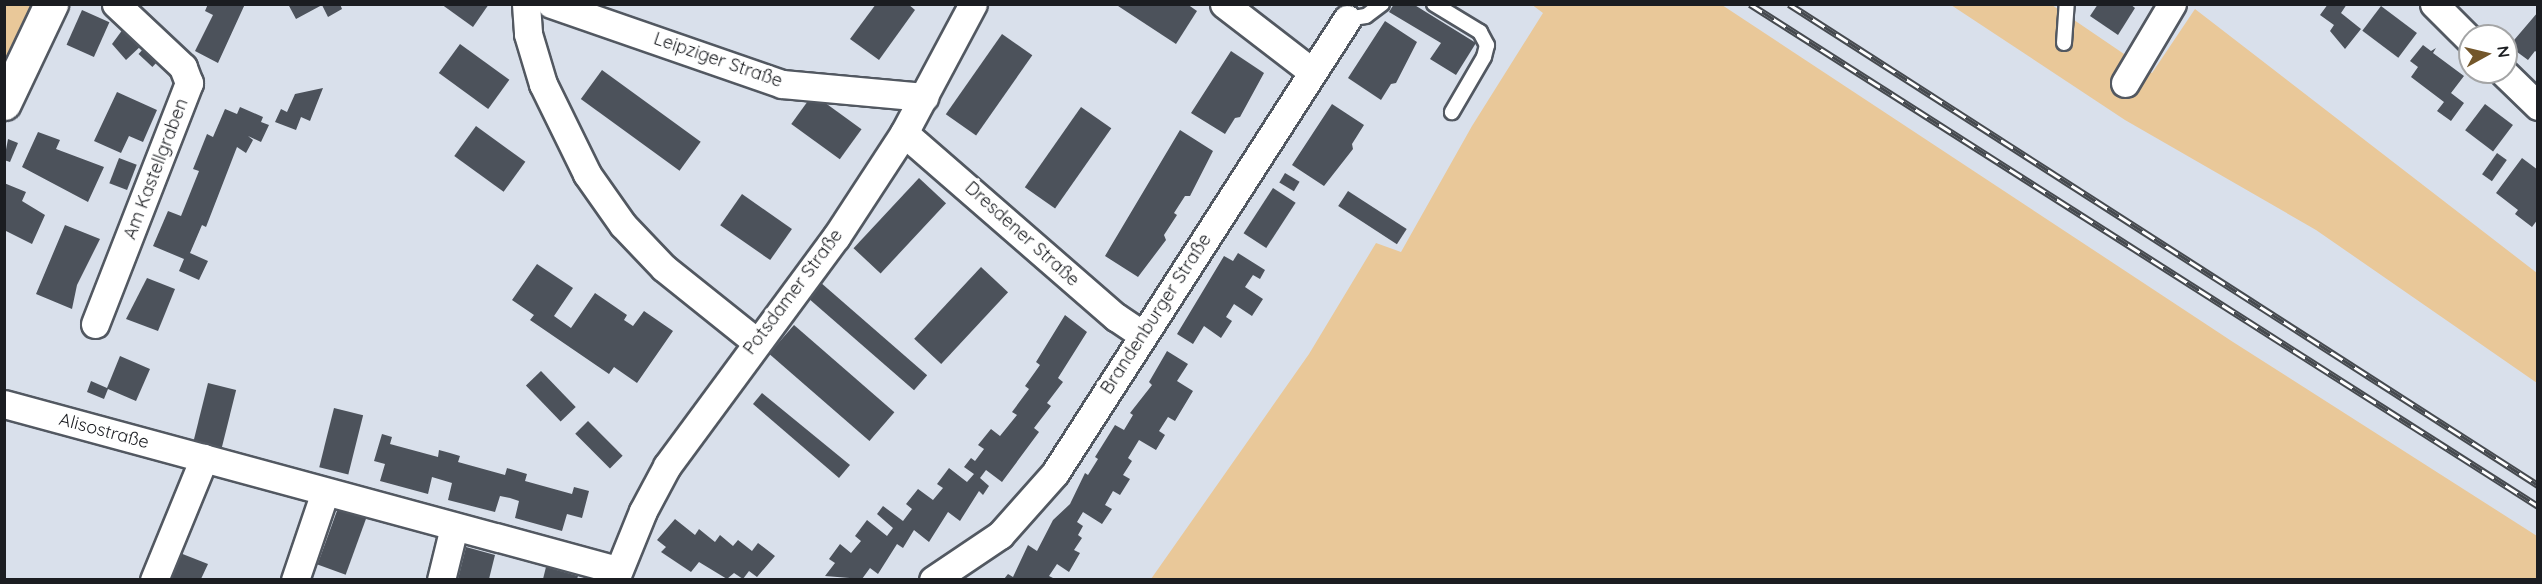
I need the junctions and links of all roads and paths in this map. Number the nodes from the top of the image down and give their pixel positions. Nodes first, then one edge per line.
1 (51, 4) edge
2 (116, 4) edge
3 (526, 4) edge
4 (551, 4) edge
5 (973, 4) edge
6 (1224, 4) edge
7 (1382, 4) edge
8 (1434, 4) edge
9 (2067, 4) edge
10 (2172, 4) edge
11 (2434, 4) edge
12 (1347, 19) joint
13 (2458, 28) edge
14 (2064, 43) dead end
15 (1311, 71) junction
16 (2125, 83) dead end
17 (2515, 84) edge
18 (924, 97) junction
19 (4, 103) edge
20 (2538, 106) edge
21 (1452, 112) dead end
22 (904, 133) junction
23 (95, 324) dead end
24 (1142, 334) junction
25 (755, 341) junction
26 (4, 404) edge
27 (204, 458) junction
28 (325, 492) junction
29 (454, 527) junction
30 (616, 575) edge
31 (154, 579) edge
32 (295, 579) edge
33 (441, 579) edge
34 (933, 579) edge

1 - 19 main road
2 - 23 street, Am Kastellgraben
3 - 25 street
4 - 18 street, Leipziger Straße
5 - 18 street, Potsdamer Straße
6 - 15 street
7 - 12 lane
8 - 21 lane
9 - 14 lane
10 - 16 street
11 - 13 street
12 - 15 street, Brandenburger Straße
15 - 24 street, Brandenburger Straße
17 - 20 street
18 - 22 street, Potsdamer Straße
22 - 24 street, Dresdener Straße
22 - 25 street, Potsdamer Straße
24 - 34 street, Brandenburger Straße
25 - 30 street, Potsdamer Straße
26 - 27 street, Alisostraße
27 - 28 street, Alisostraße
27 - 31 street
28 - 29 street, Alisostraße
28 - 32 street
29 - 30 street, Alisostraße
29 - 33 street

